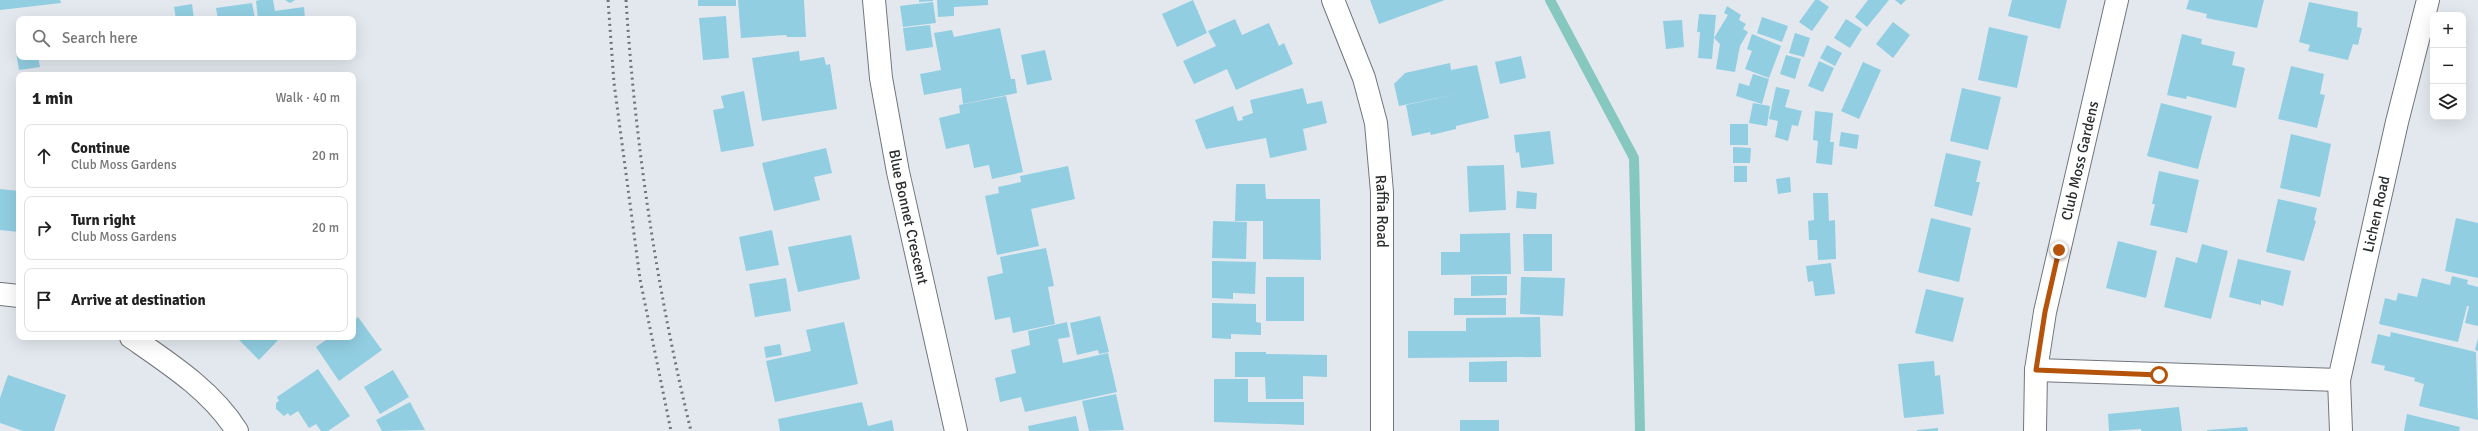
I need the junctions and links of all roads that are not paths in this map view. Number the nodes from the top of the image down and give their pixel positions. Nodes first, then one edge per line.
1 (874, 0) edge
2 (1333, 0) edge
3 (2117, 0) edge
4 (2428, 0) edge
5 (0, 294) edge
6 (16, 296) edge
7 (135, 340) edge
8 (2036, 370) junction
9 (2339, 380) junction
10 (237, 431) edge
11 (956, 431) edge
12 (1382, 431) edge
13 (2035, 431) edge
14 (2341, 431) edge

1 - 11 street, Blue Bonnet Crescent
2 - 12 street, Raffia Road
3 - 8 street, Club Moss Gardens
4 - 9 street, Lichen Road
5 - 6 street
7 - 10 street
8 - 9 street
8 - 13 street, Club Moss Gardens
9 - 14 street, Lichen Road

